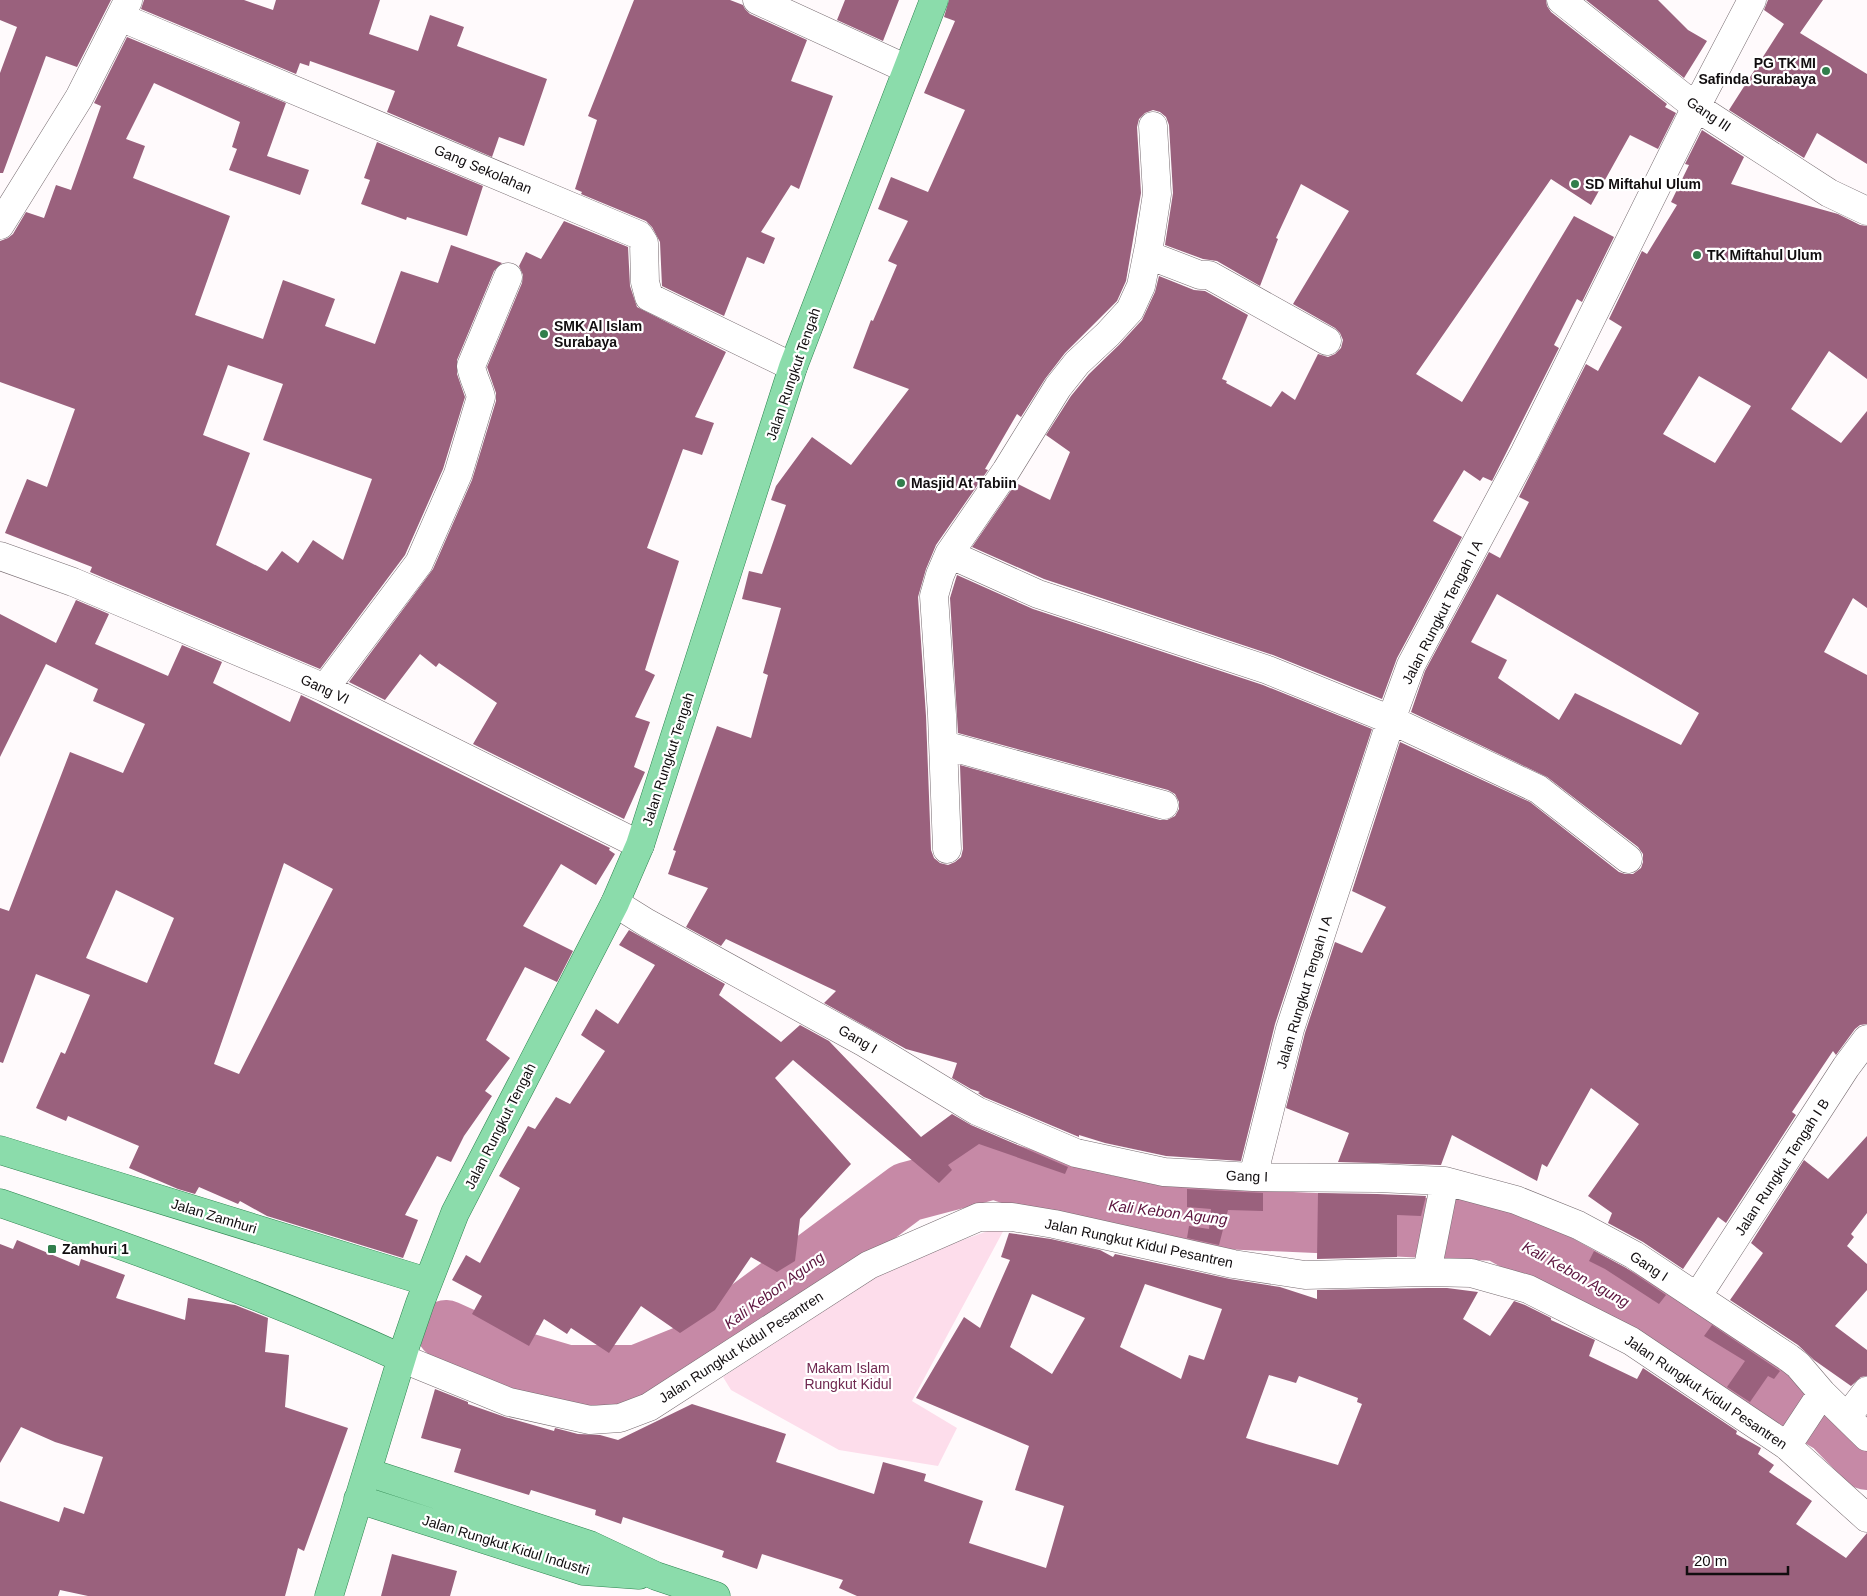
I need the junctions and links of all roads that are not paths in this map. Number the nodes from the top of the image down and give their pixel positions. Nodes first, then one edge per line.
1 (758, 0) edge
2 (934, 0) edge
3 (1561, 0) edge
4 (1752, 0) edge
5 (124, 8) edge
6 (907, 69) junction
7 (1696, 107) junction
8 (1153, 126) dead end
9 (1867, 211) edge
10 (0, 225) edge
11 (1148, 255) junction
12 (508, 277) dead end
13 (1327, 341) dead end
14 (794, 367) junction
15 (949, 554) junction
16 (0, 556) edge
17 (325, 688) junction
18 (1391, 720) junction
19 (944, 746) junction
20 (1164, 805) dead end
21 (640, 845) junction
22 (948, 849) dead end
23 (1628, 859) dead end
24 (614, 903) junction
25 (1867, 1039) edge
26 (0, 1150) edge
27 (1253, 1176) junction
28 (1443, 1191) junction
29 (0, 1203) edge
30 (1427, 1272) junction
31 (428, 1282) junction
32 (1698, 1297) junction
33 (401, 1358) junction
34 (1867, 1391) edge
35 (1818, 1398) junction
36 (1847, 1417) junction
37 (1867, 1437) edge
38 (1791, 1439) junction
39 (367, 1472) junction
40 (358, 1499) junction
41 (1867, 1518) edge
42 (656, 1576) junction
43 (329, 1596) edge
44 (716, 1596) edge

1 - 6 street
2 - 6 main road, Jalan Rungkut Tengah
3 - 7 street, Gang III
4 - 7 street, Jalan Rungkut Tengah I A
5 - 10 street
5 - 14 street, Gang Sekolahan
6 - 14 main road, Jalan Rungkut Tengah
7 - 9 street, Gang III
7 - 18 street, Jalan Rungkut Tengah I A
8 - 11 street
11 - 13 street
11 - 15 street
12 - 17 street
14 - 21 main road, Jalan Rungkut Tengah
15 - 18 street
15 - 19 street
16 - 17 street, Gang VI
17 - 21 street, Gang VI
18 - 23 street
18 - 27 street, Jalan Rungkut Tengah I A
19 - 20 street
19 - 22 street
21 - 24 main road, Jalan Rungkut Tengah
24 - 27 street, Gang I
24 - 31 main road, Jalan Rungkut Tengah
25 - 32 street, Jalan Rungkut Tengah I B
26 - 31 main road, Jalan Zamhuri
27 - 28 street, Gang I
28 - 30 street
28 - 32 street, Gang I
29 - 33 main road
30 - 33 street, Jalan Rungkut Kidul Pesantren
30 - 38 street, Jalan Rungkut Kidul Pesantren
31 - 33 main road, Jalan Rungkut Tengah
32 - 35 street, Gang I
33 - 39 main road, Jalan Rungkut Tengah
34 - 36 street
35 - 36 street, Gang I
35 - 38 street
36 - 37 street, Gang I
38 - 41 street, Jalan Rungkut Kidul Pesantren
39 - 40 main road, Jalan Rungkut Tengah
39 - 42 main road, Jalan Rungkut Kidul Industri
40 - 42 main road, Jalan Rungkut Kidul Industri
40 - 43 main road, Jalan Rungkut Tengah
42 - 44 main road, Jalan Rungkut Kidul Industri

